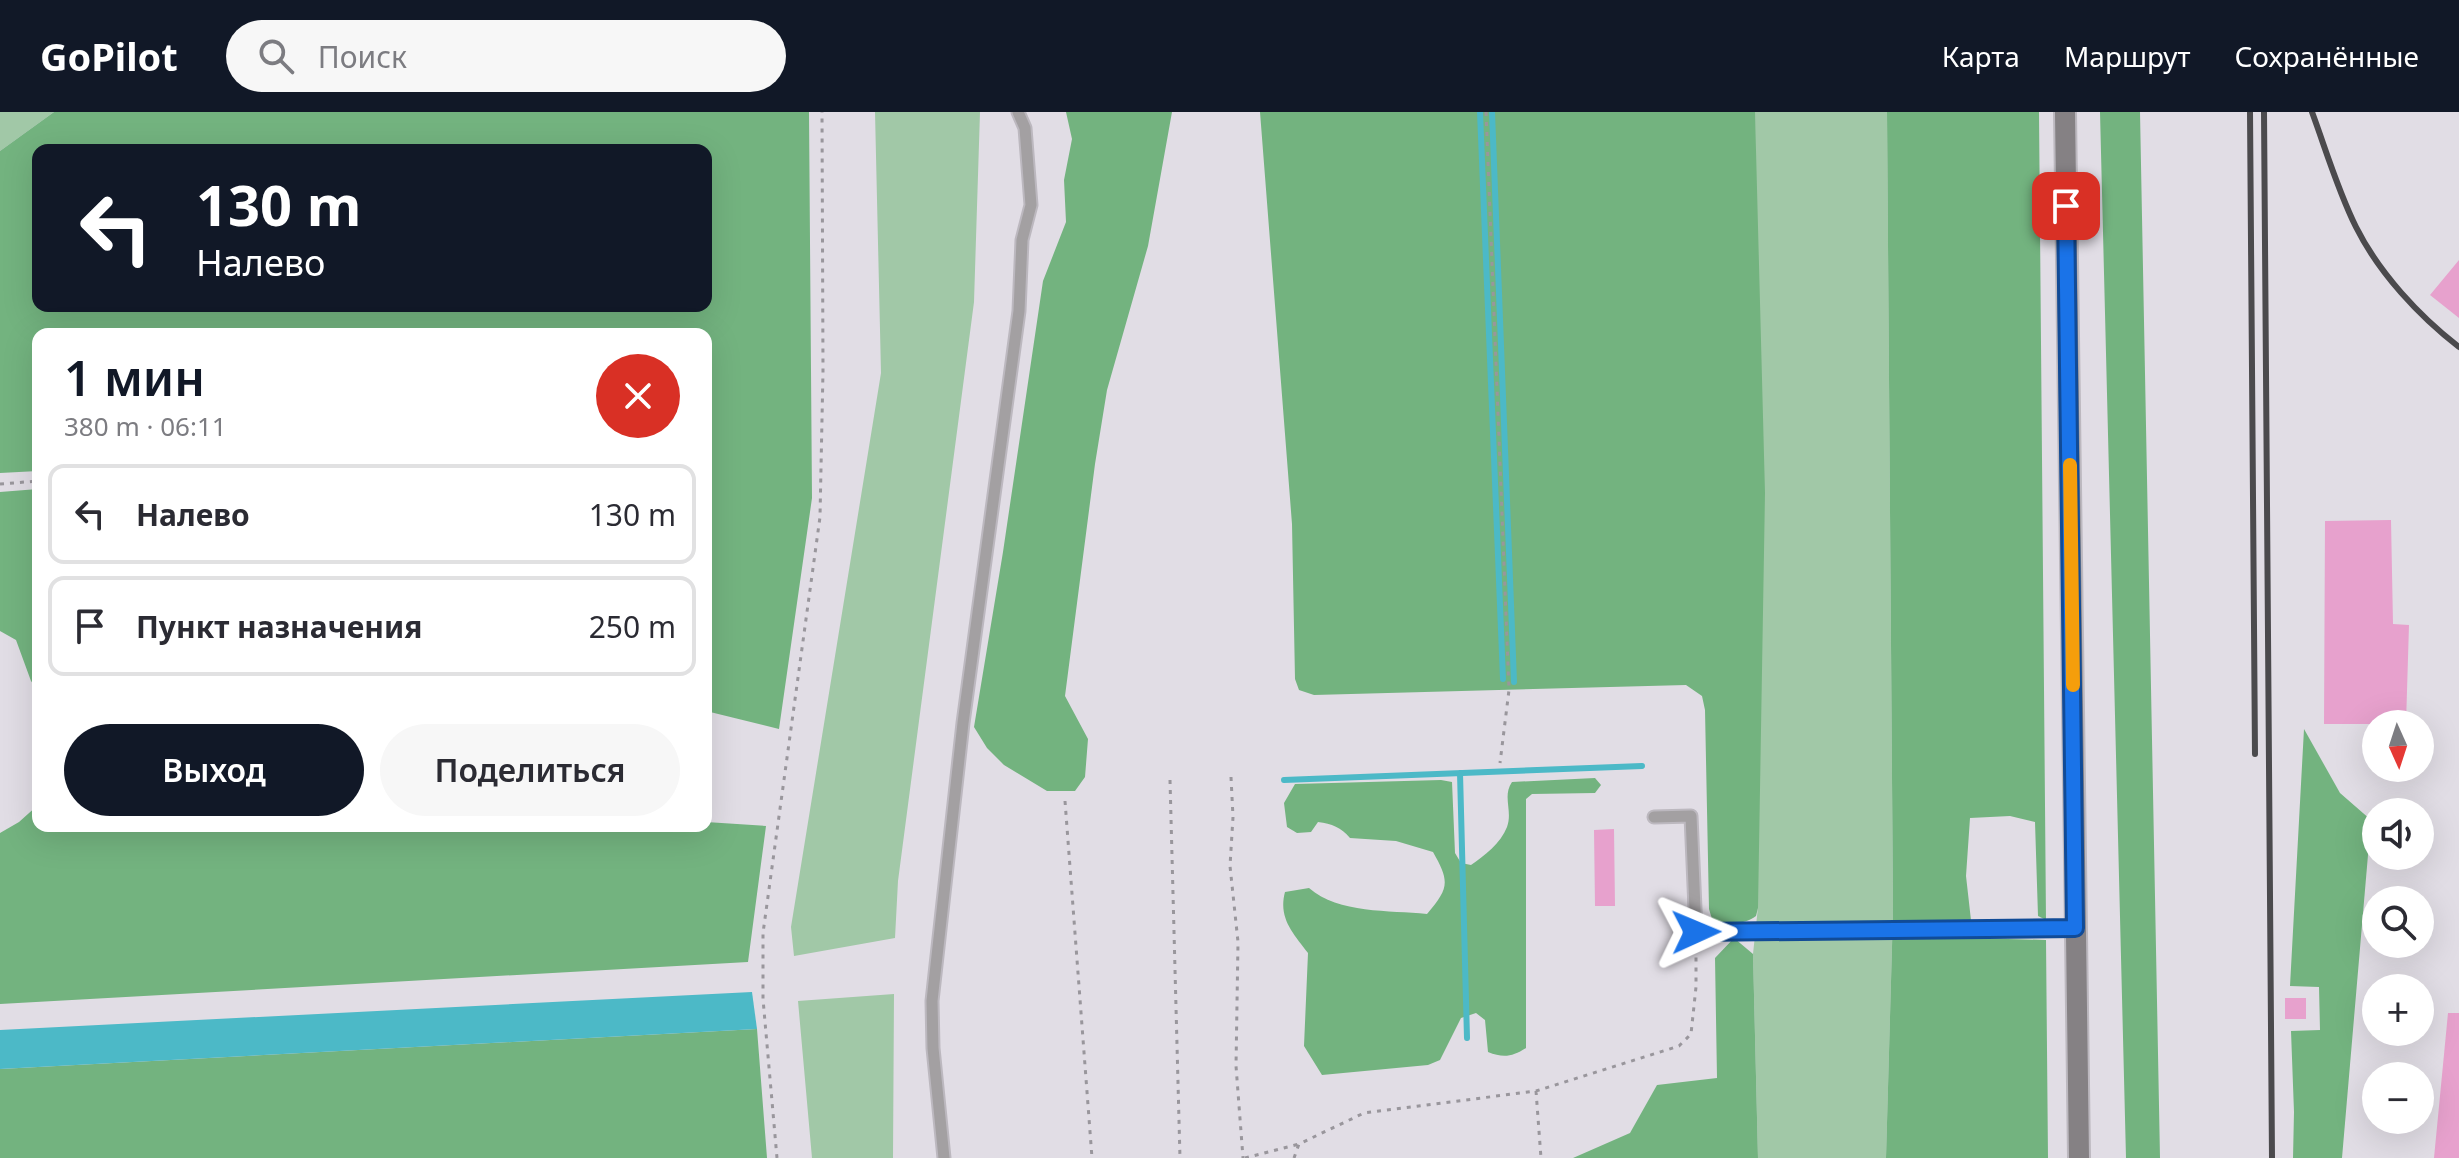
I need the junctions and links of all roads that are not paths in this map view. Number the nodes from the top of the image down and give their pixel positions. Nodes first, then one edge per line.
1 (1018, 112) edge
2 (2065, 112) edge
3 (1654, 817) dead end
4 (2075, 928) junction
5 (944, 1158) edge
6 (2079, 1158) edge

1 - 5 lane
2 - 4 main road
3 - 4 lane
4 - 6 main road

